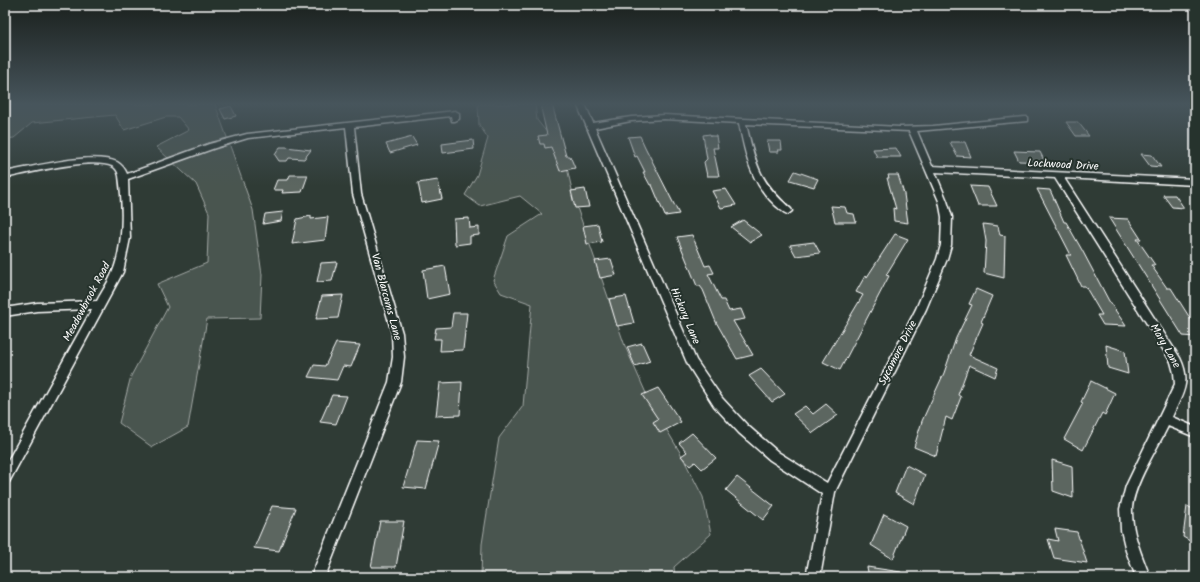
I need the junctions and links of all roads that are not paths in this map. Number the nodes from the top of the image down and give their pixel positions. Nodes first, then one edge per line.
1 (289, 131) edge
2 (351, 131) edge
3 (592, 131) edge
4 (744, 131) edge
5 (913, 131) edge
6 (930, 170) junction
7 (5, 175) edge
8 (1058, 176) junction
9 (124, 178) junction
10 (1195, 182) edge
11 (788, 210) dead end
12 (101, 305) junction
13 (5, 312) edge
14 (1165, 420) junction
15 (1195, 432) edge
16 (5, 478) edge
17 (829, 491) junction
18 (318, 577) edge
19 (813, 577) edge
20 (1144, 577) edge

1 - 9 street
2 - 18 street, Van Blarcoms Lane
3 - 17 street, Hickory Lane
4 - 11 street
5 - 6 street, Sycamore Drive
6 - 8 street, Lockwood Drive
6 - 17 street, Sycamore Drive
7 - 9 street
8 - 10 street, Lockwood Drive
8 - 14 street, Mary Lane
9 - 12 street, Meadowbrook Road
12 - 13 street
12 - 16 street, Meadowbrook Road
14 - 15 street
14 - 20 street, Mary Lane
17 - 19 street, Sycamore Drive

